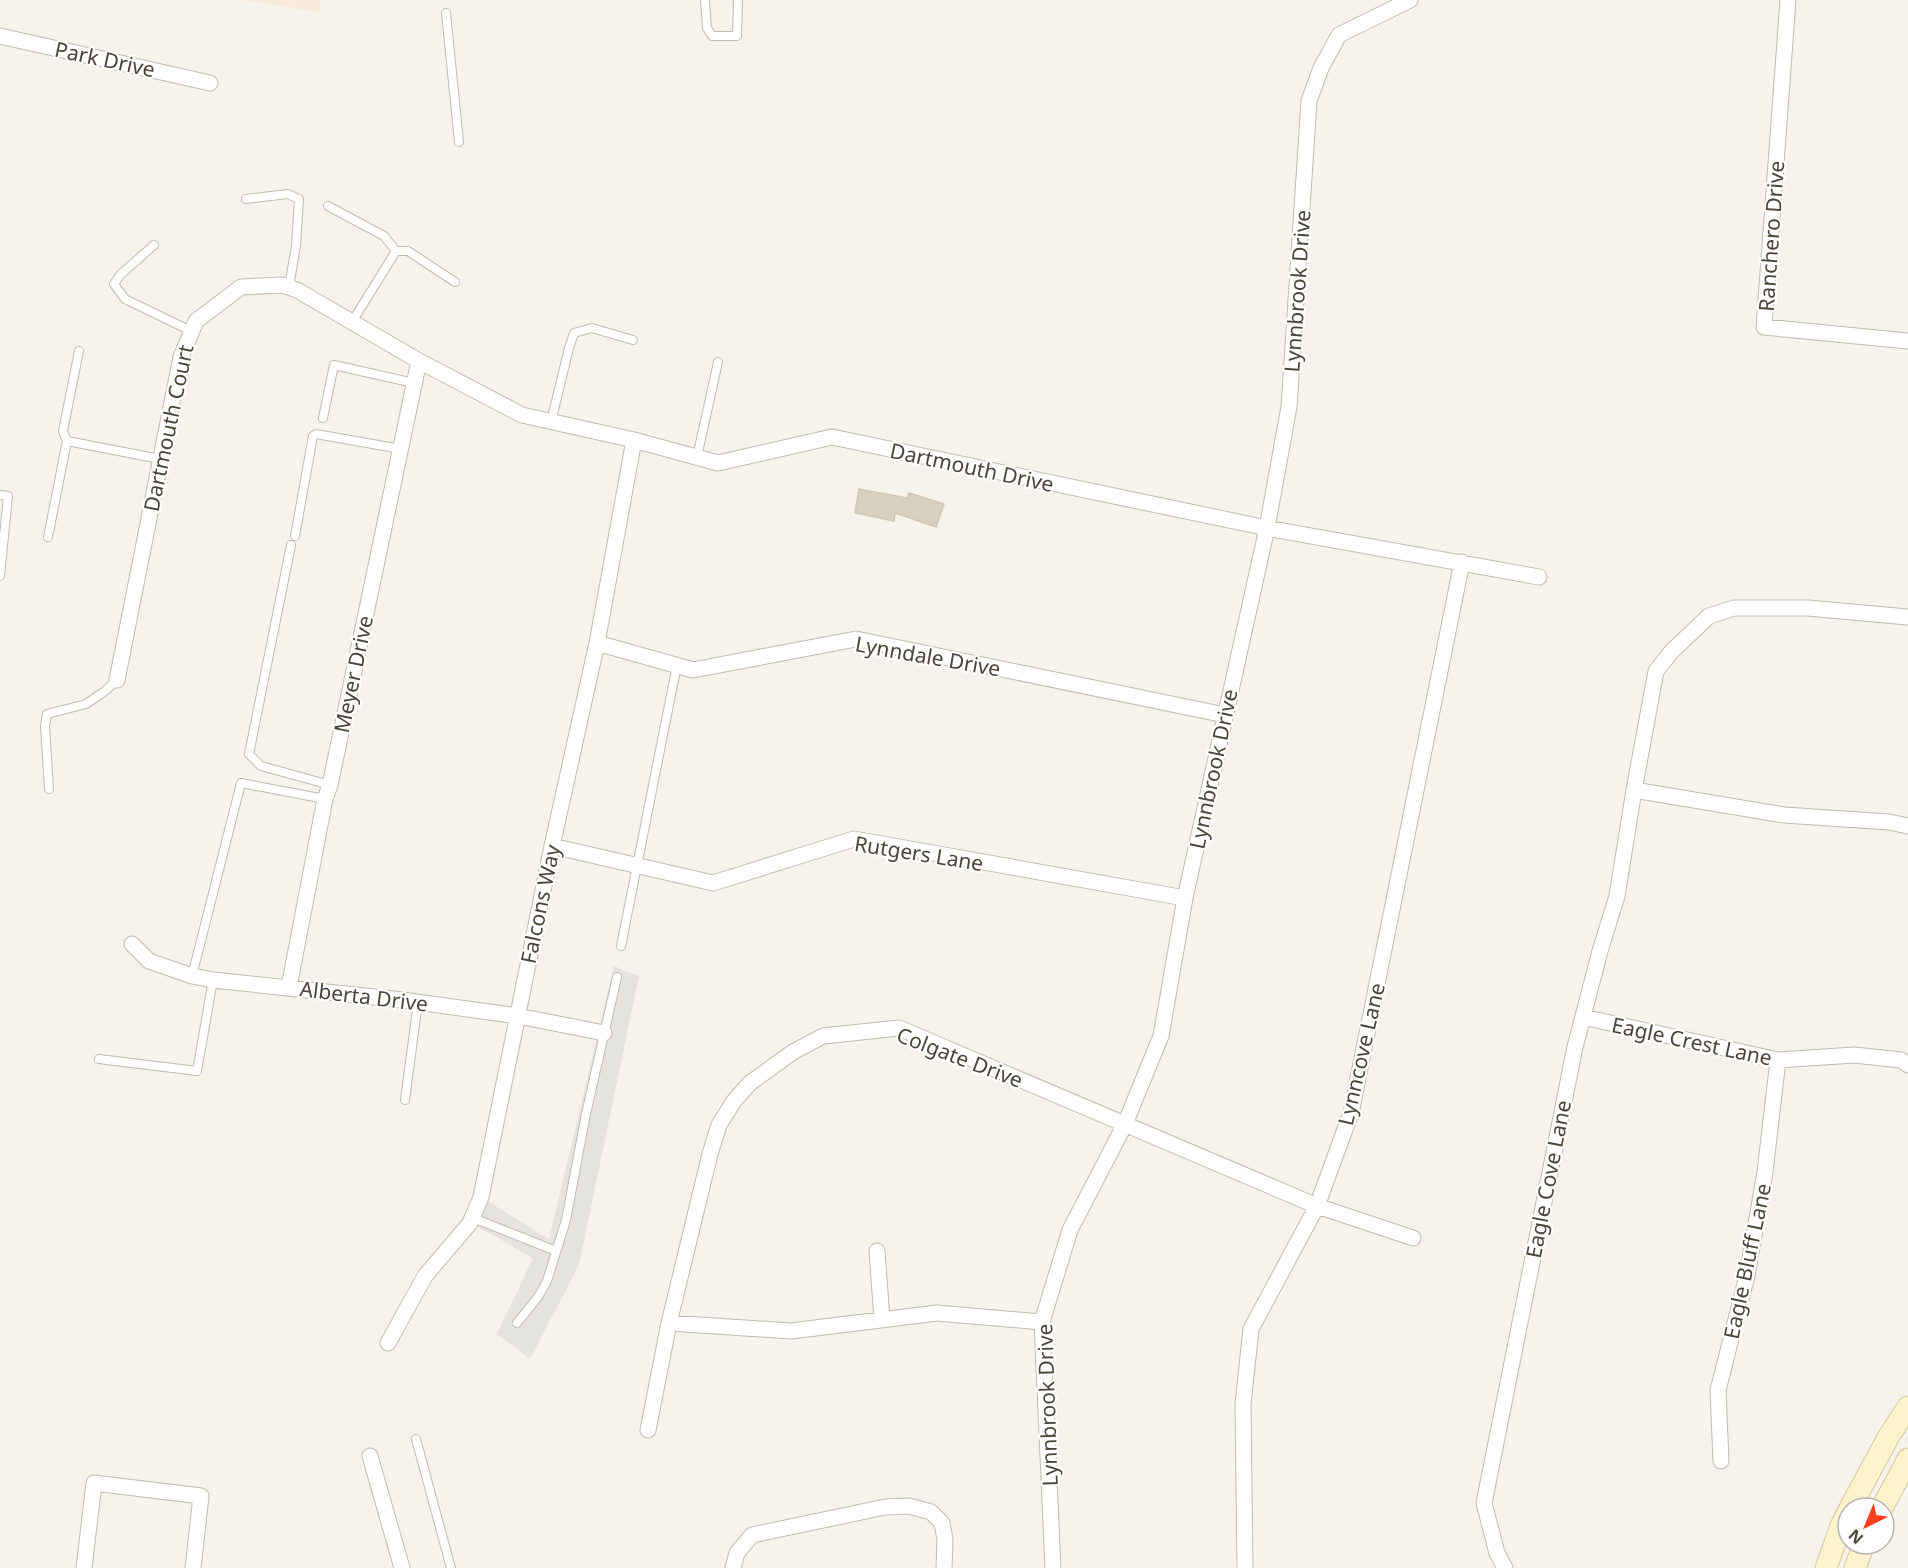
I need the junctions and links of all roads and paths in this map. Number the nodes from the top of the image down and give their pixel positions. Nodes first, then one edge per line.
1 (705, 0) edge
2 (738, 0) edge
3 (1410, 0) edge
4 (1788, 0) edge
5 (446, 13) dead end
6 (0, 36) edge
7 (210, 83) dead end
8 (459, 142) dead end
9 (246, 199) dead end
10 (328, 206) dead end
11 (154, 245) dead end
12 (396, 251) junction
13 (455, 282) dead end
14 (289, 287) junction
15 (352, 322) junction
16 (190, 331) junction
17 (633, 340) dead end
18 (1908, 341) edge
19 (79, 351) dead end
20 (418, 361) junction
21 (718, 362) dead end
22 (414, 383) junction
23 (323, 418) dead end
24 (551, 422) junction
25 (634, 440) junction
26 (67, 441) junction
27 (401, 448) junction
28 (697, 457) junction
29 (160, 459) junction
30 (0, 495) edge
31 (1267, 528) junction
32 (295, 536) dead end
33 (48, 537) dead end
34 (291, 545) dead end
35 (1462, 562) junction
36 (0, 576) edge
37 (1539, 577) dead end
38 (1908, 617) edge
39 (597, 643) junction
40 (677, 665) junction
41 (117, 680) joint
42 (1225, 715) junction
43 (49, 789) dead end
44 (1634, 790) junction
45 (328, 792) junction
46 (1908, 826) edge
47 (552, 846) junction
48 (636, 865) junction
49 (1185, 898) junction
50 (132, 944) dead end
51 (621, 946) dead end
52 (192, 976) junction
53 (617, 977) dead end
54 (213, 980) junction
55 (289, 987) junction
56 (418, 1002) junction
57 (518, 1016) junction
58 (1583, 1017) junction
59 (604, 1033) junction
60 (99, 1059) dead end
61 (1778, 1060) junction
62 (1908, 1065) edge
63 (405, 1100) dead end
64 (1125, 1124) junction
65 (1317, 1206) junction
66 (473, 1218) junction
67 (1413, 1238) dead end
68 (556, 1251) junction
69 (877, 1251) dead end
70 (882, 1320) junction
71 (1042, 1322) junction
72 (517, 1323) dead end
73 (669, 1323) junction
74 (388, 1343) dead end
75 (1908, 1407) edge
76 (648, 1430) dead end
77 (416, 1439) dead end
78 (370, 1456) dead end
79 (1908, 1459) edge
80 (1721, 1461) dead end
81 (1856, 1496) edge
82 (1888, 1496) edge
83 (1836, 1531) edge
84 (1836, 1542) edge
85 (84, 1568) edge
86 (193, 1568) edge
87 (402, 1568) edge
88 (451, 1568) edge
89 (733, 1568) edge
90 (944, 1568) edge
91 (1053, 1568) edge
92 (1245, 1568) edge
93 (1505, 1568) edge
94 (1812, 1568) edge
95 (1826, 1568) edge

1 - 2 lane
3 - 31 street, Lynnbrook Drive
4 - 18 street, Ranchero Drive
5 - 8 lane
6 - 7 street, Park Drive
9 - 14 lane
10 - 12 lane
11 - 16 lane
12 - 13 lane
12 - 15 lane
14 - 15 street, Dartmouth Court
14 - 16 street, Dartmouth Court
15 - 20 street, Dartmouth Court
16 - 29 street, Dartmouth Court
17 - 24 lane
19 - 26 lane
20 - 22 street, Meyer Drive
20 - 24 street, Dartmouth Drive
21 - 28 lane
22 - 23 lane
22 - 27 street, Meyer Drive
24 - 25 street, Dartmouth Drive
25 - 28 street, Dartmouth Drive
25 - 39 street, Falcons Way
26 - 29 lane
26 - 33 lane
27 - 32 lane
27 - 45 street, Meyer Drive
28 - 31 street, Dartmouth Drive
29 - 41 street, Dartmouth Court
30 - 36 lane
31 - 35 street, Dartmouth Drive
31 - 42 street, Lynnbrook Drive
34 - 45 lane
35 - 37 street, Dartmouth Drive
35 - 65 street, Lynncove Lane
38 - 44 street, Eagle Cove Lane
39 - 40 street, Lynndale Drive
39 - 47 street, Falcons Way
40 - 42 street, Lynndale Drive
40 - 48 lane
41 - 43 lane
42 - 49 street, Lynnbrook Drive
44 - 46 street
44 - 58 street, Eagle Cove Lane
45 - 52 lane
45 - 55 street, Meyer Drive
47 - 48 street, Rutgers Lane
47 - 57 street, Falcons Way
48 - 49 street, Rutgers Lane
48 - 51 lane
49 - 64 street, Lynnbrook Drive
50 - 52 street, Alberta Drive
52 - 54 street, Alberta Drive
53 - 59 lane
54 - 55 street, Alberta Drive
54 - 60 lane
55 - 56 street, Alberta Drive
56 - 57 street, Alberta Drive
56 - 63 lane
57 - 59 street, Alberta Drive
57 - 66 street, Falcons Way
58 - 61 street, Eagle Crest Lane
58 - 93 street, Eagle Cove Lane
59 - 68 lane
61 - 62 street, Eagle Crest Lane
61 - 80 street, Eagle Bluff Lane
64 - 65 street, Colgate Drive
64 - 71 street, Lynnbrook Drive
64 - 73 street, Colgate Drive
65 - 67 street, Colgate Drive
65 - 92 street, Lynncove Lane
66 - 68 lane
66 - 74 street, Falcons Way
68 - 72 lane
69 - 70 street
70 - 71 street
70 - 73 street
71 - 91 street, Lynnbrook Drive
73 - 76 street, Colgate Drive
75 - 81 main road
77 - 88 lane
78 - 87 street
79 - 82 main road
83 - 94 main road
84 - 95 main road
85 - 86 street
89 - 90 street

